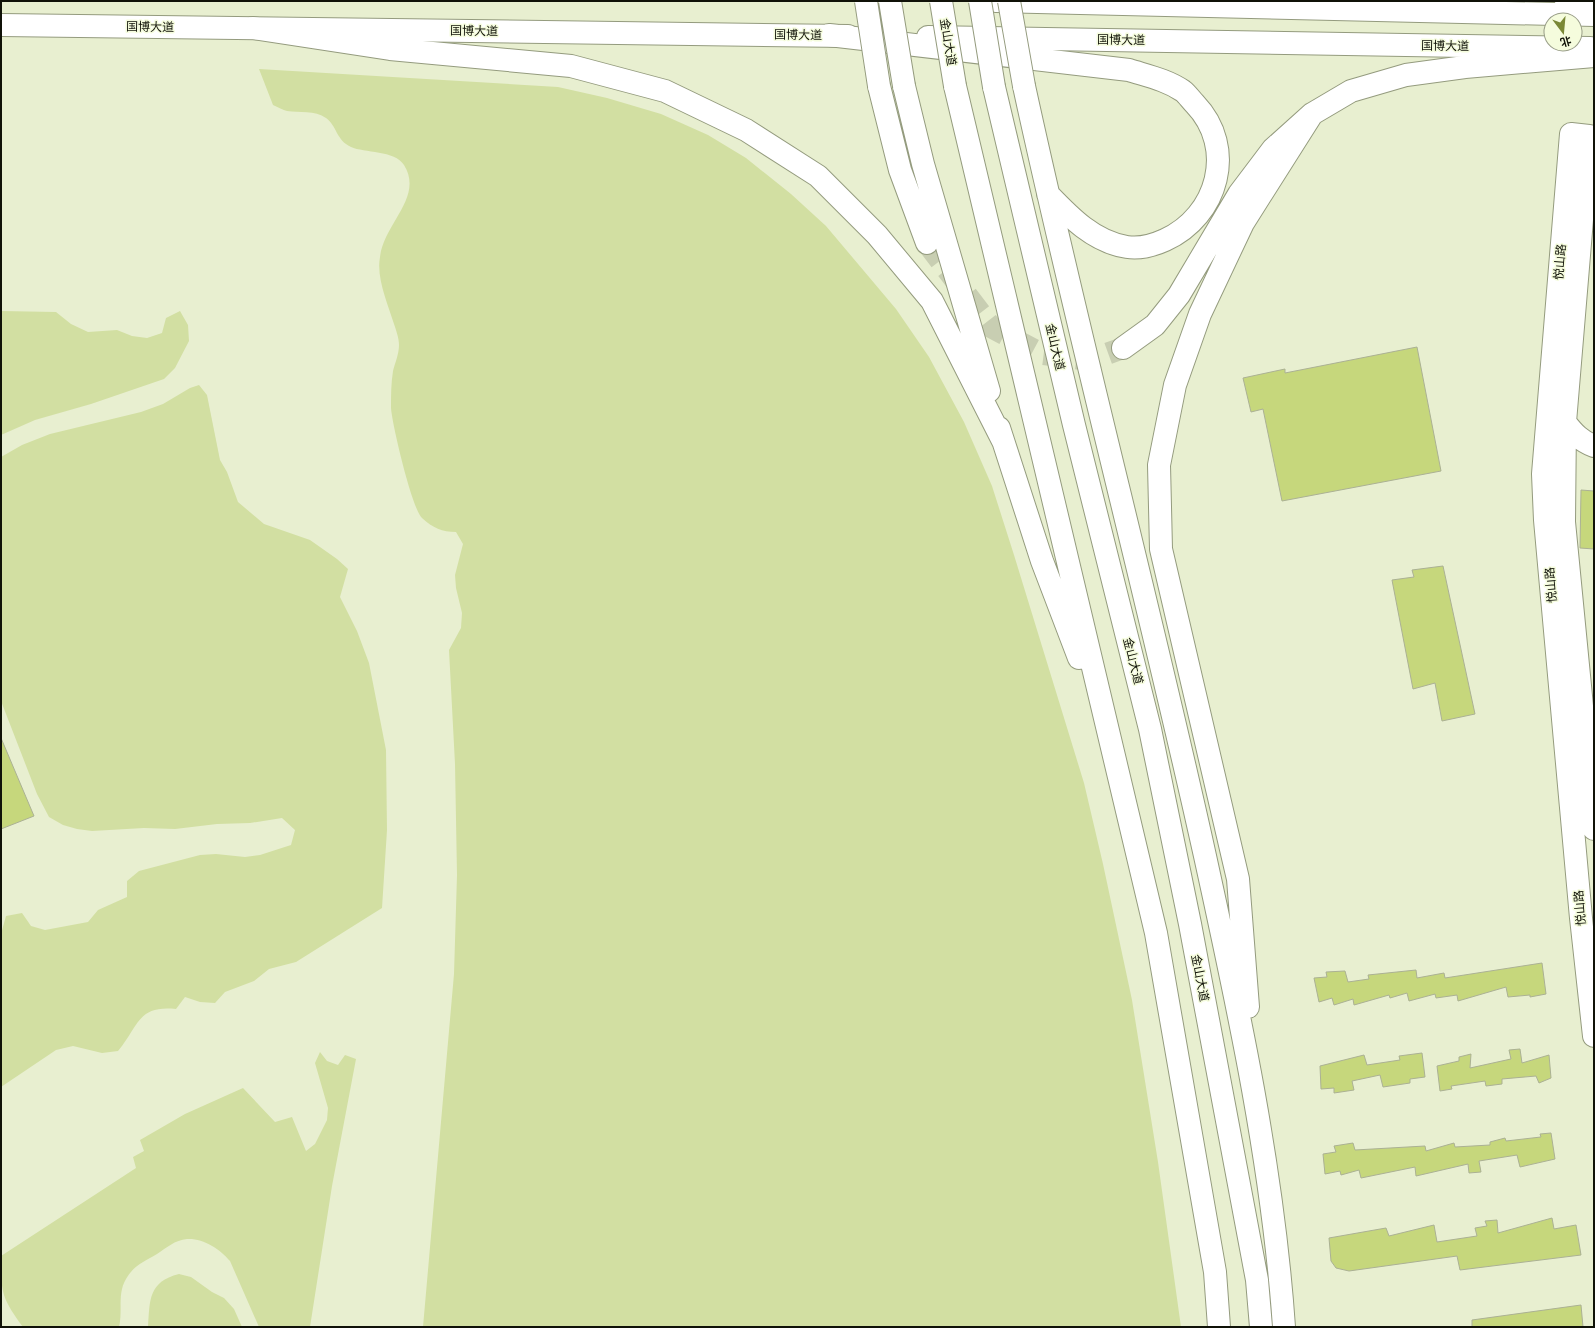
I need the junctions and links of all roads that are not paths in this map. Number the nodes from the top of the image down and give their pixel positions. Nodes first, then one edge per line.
1 (866, 1) edge
2 (890, 1) edge
3 (941, 1) edge
4 (980, 1) edge
5 (996, 1) edge
6 (1009, 1) edge
7 (1566, 1) edge
8 (1594, 7) edge
9 (1594, 15) edge
10 (1, 25) edge
11 (252, 28) junction
12 (829, 35) junction
13 (1594, 48) edge
14 (1594, 56) edge
15 (1312, 114) junction
16 (1047, 193) junction
17 (927, 243) tunnel mouth
18 (1123, 348) tunnel mouth
19 (1565, 422) junction
20 (1003, 441) junction
21 (1594, 446) edge
22 (1594, 453) edge
23 (1564, 474) junction
24 (1110, 739) junction
25 (1594, 829) edge
26 (1586, 893) edge
27 (1587, 918) edge
28 (1594, 1036) edge
29 (1256, 1104) junction
30 (1219, 1327) edge
31 (1261, 1327) edge
32 (1284, 1327) edge

1 - 17 main road, bridge
2 - 20 main road, bridge
3 - 24 main road, 金山大道, bridge
4 - 31 main road, 金山大道, bridge
5 - 9 main road
6 - 16 main road, bridge
7 - 8 main road
10 - 11 main road, 国博大道
11 - 12 main road, 国博大道
11 - 20 main road
12 - 13 main road, 国博大道
12 - 16 main road
14 - 15 main road
15 - 18 main road
15 - 29 main road
16 - 29 main road
19 - 21 main road
19 - 23 main road, 悦山路
19 - 26 main road, 悦山路
20 - 24 main road
22 - 23 main road
23 - 25 main road, 悦山路
24 - 30 main road, 金山大道
26 - 27 main road, 悦山路
27 - 28 main road, 悦山路
29 - 32 main road

